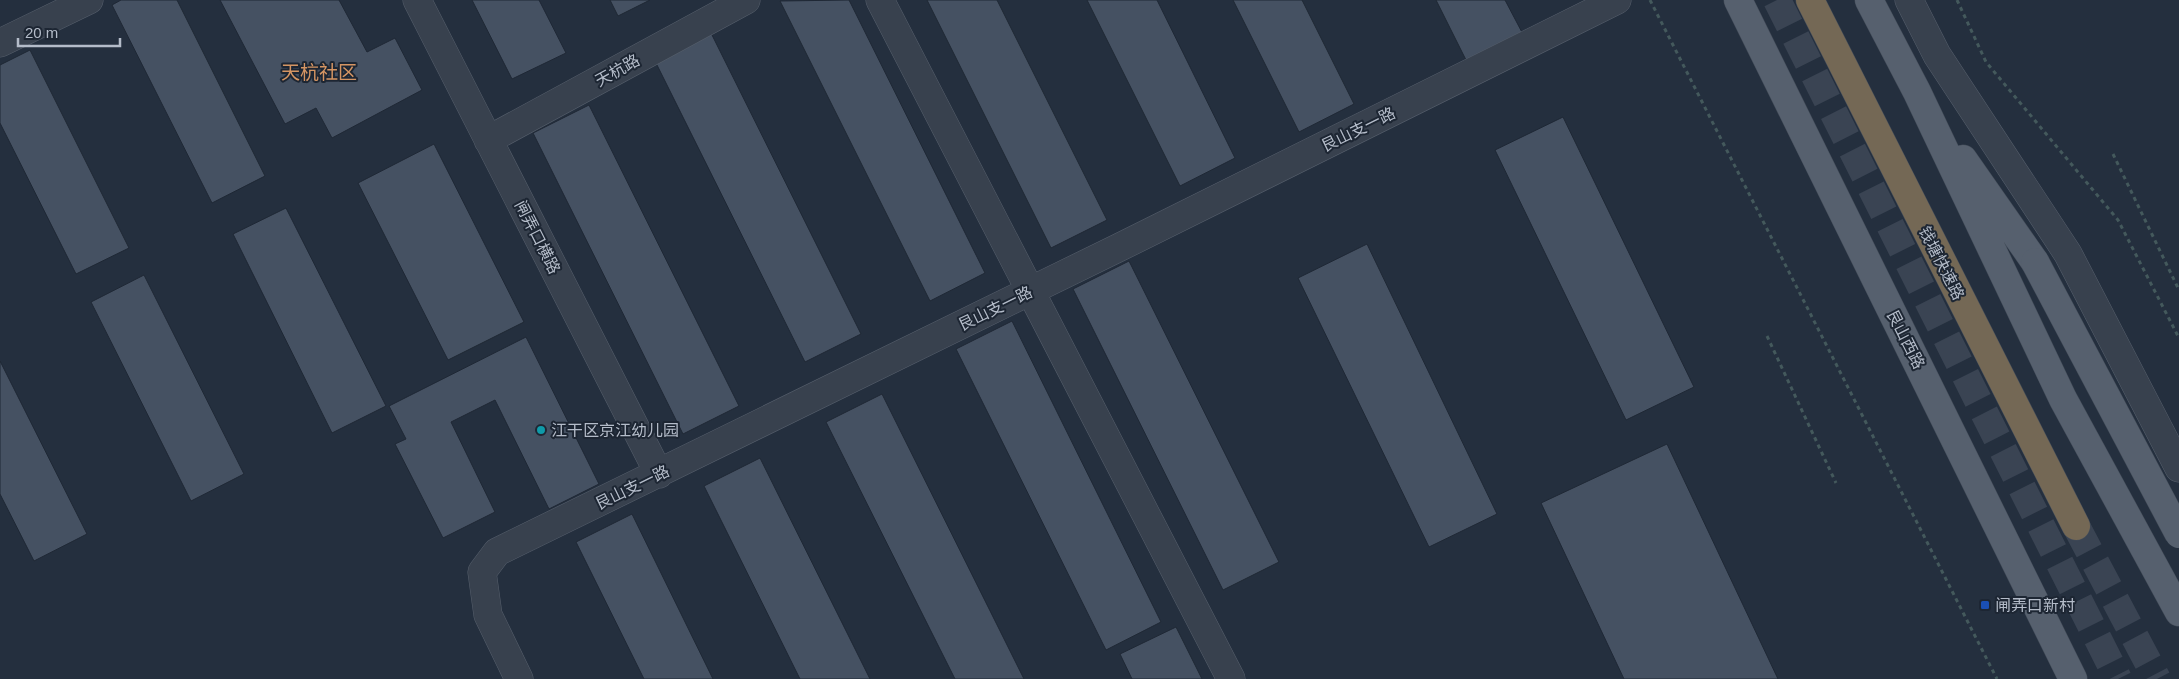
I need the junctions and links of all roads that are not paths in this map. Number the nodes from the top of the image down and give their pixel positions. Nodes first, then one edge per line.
1 (89, 0) edge
2 (416, 0) edge
3 (746, 0) edge
4 (880, 0) edge
5 (1617, 0) edge
6 (1738, 0) edge
7 (1810, 0) edge
8 (1869, 0) edge
9 (1909, 0) edge
10 (0, 43) edge
11 (1917, 92) junction
12 (488, 140) junction
13 (1030, 291) junction
14 (2179, 468) edge
15 (659, 474) junction
16 (2076, 526) tunnel mouth
17 (2179, 534) edge
18 (2179, 612) edge
19 (519, 679) edge
20 (1231, 679) edge
21 (2072, 679) edge

1 - 10 street
2 - 12 street, 闸弄口横路
3 - 12 street, 天杭路
4 - 13 street
5 - 13 street, 艮山支一路
6 - 21 main road, 艮山西路
7 - 16 highway, 钱塘快速路
8 - 11 main road
9 - 14 street
11 - 17 main road, bridge
11 - 18 main road
12 - 15 street, 闸弄口横路
13 - 15 street, 艮山支一路
13 - 20 street
15 - 19 street, 艮山支一路

